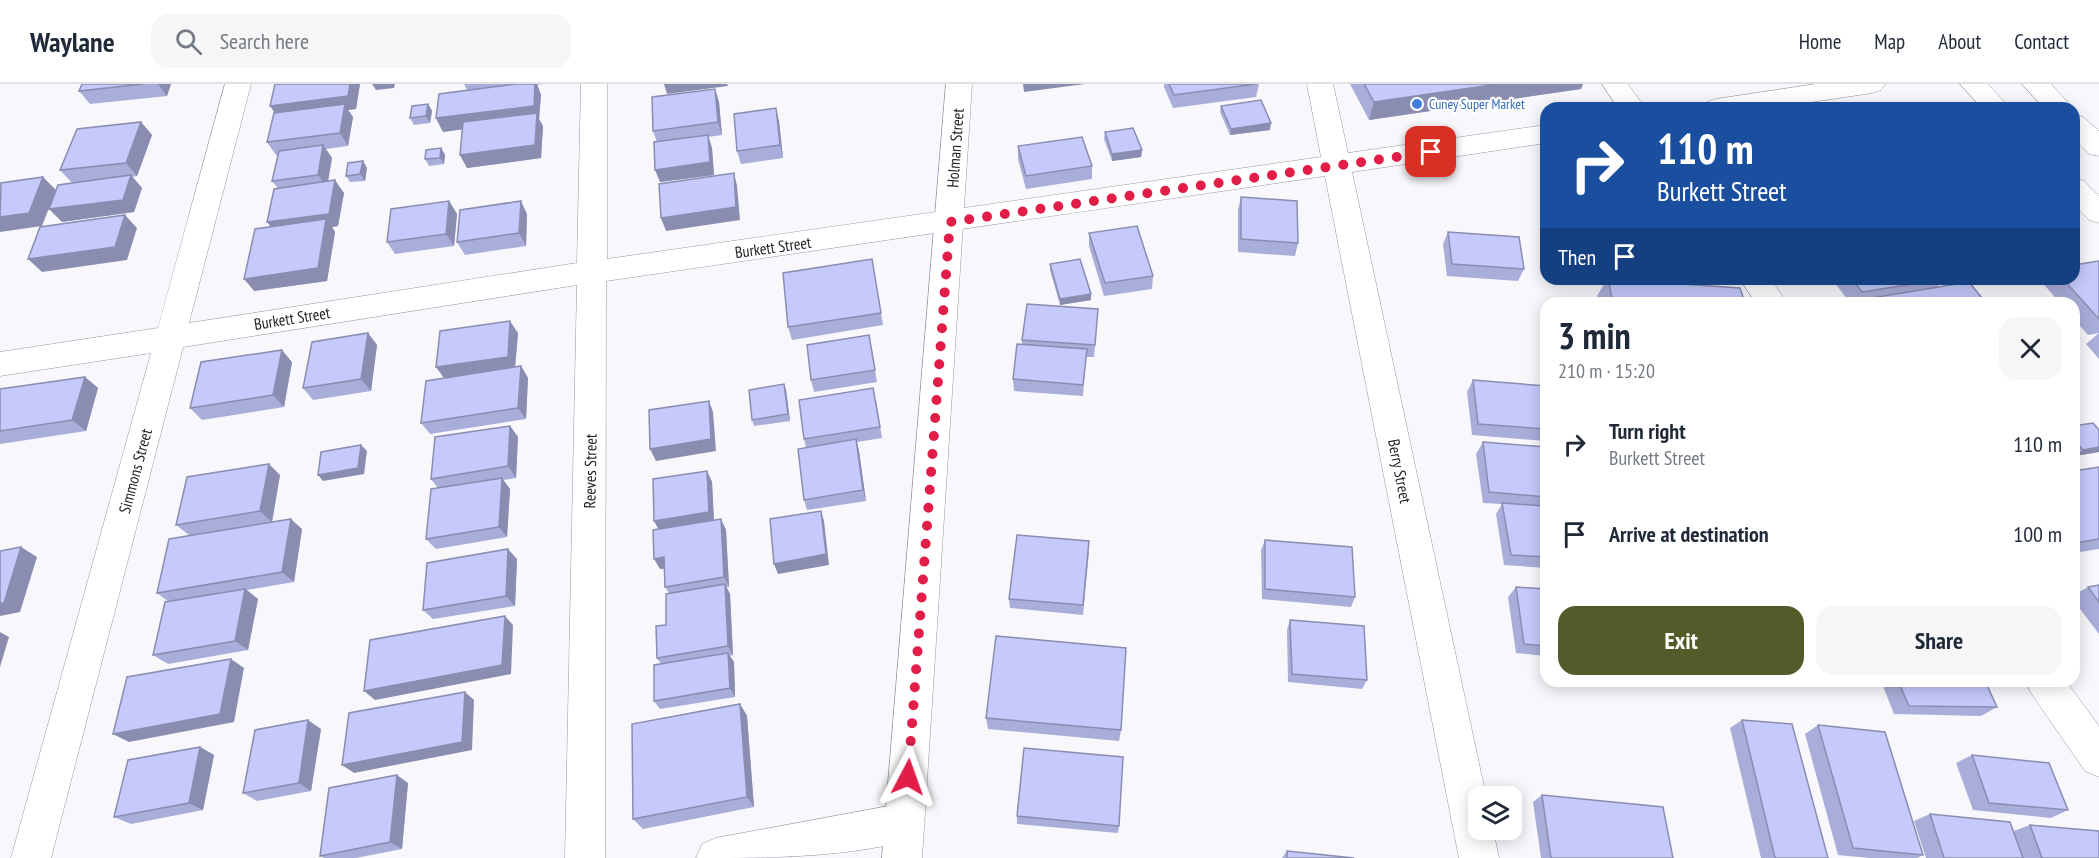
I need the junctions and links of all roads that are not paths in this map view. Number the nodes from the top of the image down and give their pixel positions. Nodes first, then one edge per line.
1 (238, 84) edge
2 (594, 84) edge
3 (959, 84) edge
4 (1320, 84) edge
5 (1615, 84) edge
6 (1872, 84) edge
7 (1973, 84) edge
8 (2035, 84) edge
9 (1628, 102) edge
10 (1755, 102) edge
11 (1991, 102) edge
12 (2054, 102) edge
13 (2080, 129) edge
14 (1540, 135) edge
15 (2099, 147) edge
16 (1339, 165) junction
17 (2080, 194) edge
18 (2099, 213) edge
19 (950, 222) junction
20 (593, 272) junction
21 (171, 337) junction
22 (0, 364) edge
23 (2048, 687) edge
24 (2099, 758) edge
25 (904, 840) edge
26 (31, 858) edge
27 (585, 858) edge
28 (716, 858) edge
29 (1479, 858) edge

1 - 21 street, Simmons Street
2 - 20 street, Reeves Street
3 - 19 street, Holman Street
4 - 16 street, Berry Street
5 - 9 street
6 - 10 street
7 - 11 street
8 - 12 street
13 - 15 street
14 - 16 street, Burkett Street
16 - 19 street, Burkett Street
16 - 29 street, Berry Street
17 - 18 street
19 - 20 street, Burkett Street
19 - 25 street, Holman Street
20 - 21 street, Burkett Street
20 - 27 street, Reeves Street
21 - 22 street, Burkett Street
21 - 26 street, Simmons Street
23 - 24 street
25 - 28 street

